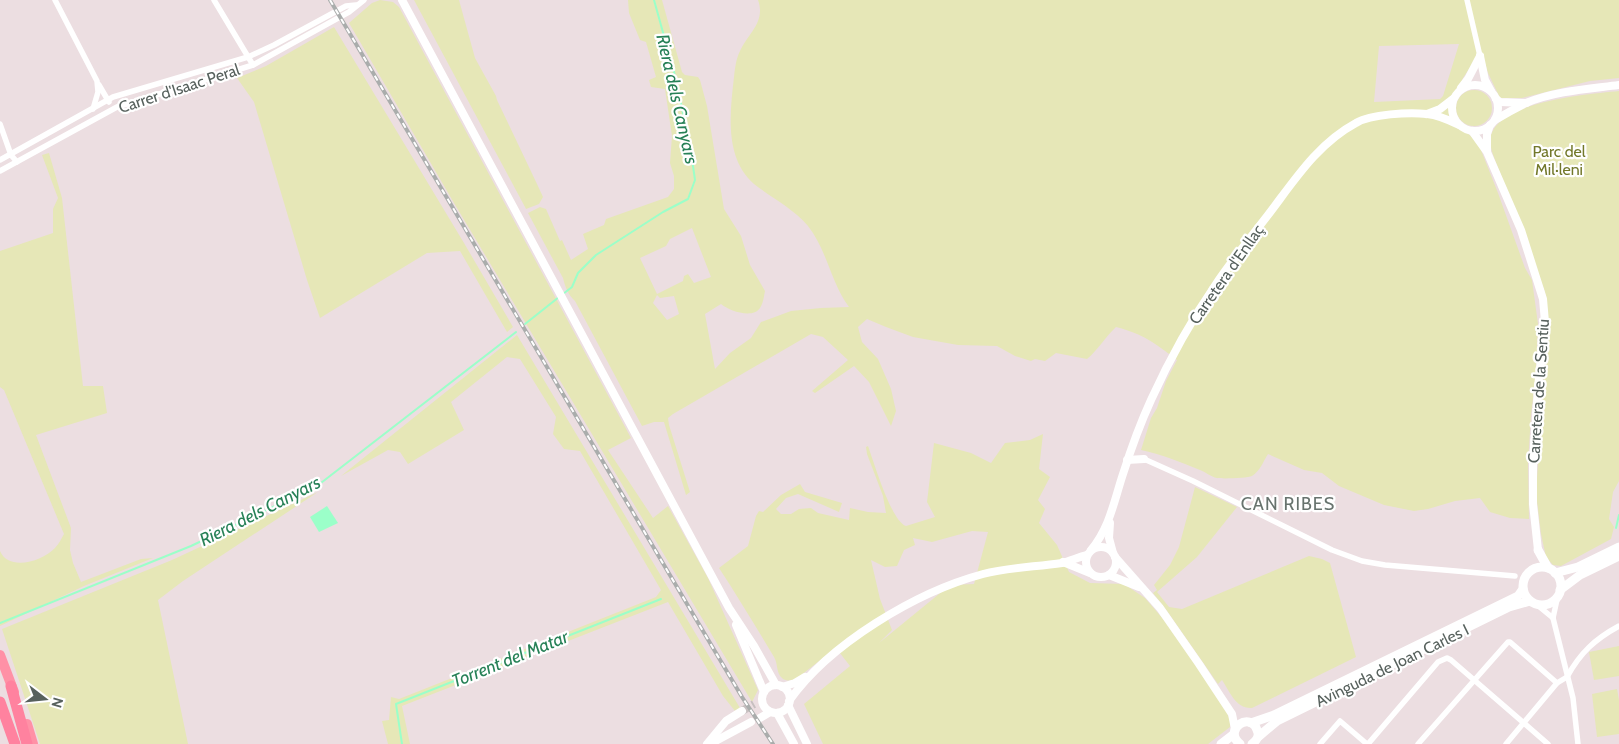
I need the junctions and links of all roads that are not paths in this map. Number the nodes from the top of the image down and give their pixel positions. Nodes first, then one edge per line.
1 (55, 0) edge
2 (214, 0) edge
3 (364, 0) edge
4 (1467, 0) edge
5 (402, 1) edge
6 (356, 4) junction
7 (1480, 56) junction
8 (248, 57) junction
9 (253, 65) junction
10 (97, 81) junction
11 (1619, 85) edge
12 (1460, 90) junction
13 (1494, 96) junction
14 (1453, 99) junction
15 (107, 101) junction
16 (1528, 103) junction
17 (117, 107) junction
18 (93, 108) junction
19 (1427, 114) junction
20 (1493, 122) junction
21 (0, 124) edge
22 (1458, 125) junction
23 (1472, 131) junction
24 (1487, 152) junction
25 (11, 155) junction
26 (0, 160) edge
27 (17, 162) junction
28 (0, 171) edge
29 (1132, 448) junction
30 (1144, 459) junction
31 (1127, 460) junction
32 (1110, 520) junction
33 (1619, 547) edge
34 (1538, 550) junction
35 (1089, 552) junction
36 (1114, 555) junction
37 (1619, 556) edge
38 (1063, 562) junction
39 (1552, 571) junction
40 (1530, 572) junction
41 (1090, 573) junction
42 (1108, 575) junction
43 (1516, 576) junction
44 (1141, 587) junction
45 (1523, 587) junction
46 (1559, 592) junction
47 (1533, 603) junction
48 (729, 608) junction
49 (1553, 618) junction
50 (1619, 626) edge
51 (0, 656) edge
52 (818, 669) junction
53 (1567, 677) junction
54 (1474, 680) junction
55 (1557, 683) junction
56 (11, 686) junction
57 (779, 686) junction
58 (763, 695) junction
59 (0, 702) edge
60 (789, 703) junction
61 (754, 704) tunnel mouth
62 (742, 711) tunnel mouth
63 (773, 712) junction
64 (1232, 714) junction
65 (760, 718) dead end
66 (726, 721) junction
67 (751, 722) dead end
68 (1249, 722) junction
69 (1524, 723) junction
70 (1235, 732) junction
71 (721, 739) junction
72 (1255, 741) edge
73 (15, 744) edge
74 (27, 744) edge
75 (33, 744) edge
76 (709, 744) edge
77 (794, 744) edge
78 (807, 744) edge
79 (1221, 744) edge
80 (1240, 744) edge
81 (1320, 744) edge
82 (1368, 744) edge
83 (1418, 744) edge
84 (1506, 744) edge
85 (1548, 744) edge
86 (1578, 744) edge

1 - 10 street
2 - 8 street
3 - 6 street, Carrer d'Isaac Peral
4 - 7 street
5 - 48 street
6 - 8 street, Carrer d'Isaac Peral
6 - 9 street, Carrer d'Isaac Peral
7 - 12 street
7 - 13 street
8 - 9 street
8 - 15 street, Carrer d'Isaac Peral
9 - 17 street, Carrer d'Isaac Peral
10 - 15 street
10 - 18 street
11 - 16 street
12 - 13 street
12 - 14 street
13 - 16 street
13 - 20 street
14 - 19 street, Carretera d'Enllaç
14 - 22 street
15 - 17 street
15 - 18 street, Carrer d'Isaac Peral
16 - 20 street
17 - 27 street, Carrer d'Isaac Peral
18 - 25 street, Carrer d'Isaac Peral
19 - 22 street, Carretera d'Enllaç
19 - 29 street, Carretera d'Enllaç
20 - 23 street
20 - 24 street, Carretera de la Sentiu
21 - 25 street
22 - 23 street
23 - 24 street, Carretera de la Sentiu
24 - 34 street, Carretera de la Sentiu
25 - 26 street, Carrer d'Isaac Peral
25 - 27 street
27 - 28 street, Carrer d'Isaac Peral
29 - 30 street
29 - 31 street, Carretera d'Enllaç
30 - 31 street
30 - 43 street
31 - 32 street, Carretera d'Enllaç
32 - 35 street, Carretera d'Enllaç
32 - 36 street, Carretera d'Enllaç
33 - 39 main road
34 - 39 main road
34 - 40 main road
35 - 36 street
35 - 38 street
35 - 41 street
36 - 42 street
36 - 44 street
37 - 46 main road
38 - 41 street
38 - 52 street
39 - 40 main road
39 - 46 main road
40 - 43 main road
40 - 45 main road
41 - 42 street
42 - 44 street
43 - 45 main road
44 - 64 street
45 - 47 main road
45 - 68 main road, Avinguda de Joan Carles I
46 - 47 main road
46 - 49 street
47 - 49 street
47 - 72 main road, Avinguda de Joan Carles I
48 - 57 street
48 - 58 street
49 - 53 street
50 - 53 street
51 - 56 highway
52 - 57 street
52 - 60 street
53 - 55 street
53 - 86 street
54 - 55 street
54 - 69 street
54 - 82 street
54 - 83 street
55 - 69 street
56 - 74 highway
56 - 75 highway
57 - 58 street
57 - 60 street
58 - 61 street
58 - 63 street
59 - 73 highway
60 - 63 street
60 - 78 street
62 - 66 street
63 - 65 street
63 - 77 street
64 - 68 street
64 - 70 street
66 - 71 street
66 - 76 street
67 - 71 street
68 - 70 main road, Avinguda de Joan Carles I
68 - 72 main road
69 - 84 street
69 - 85 street
70 - 79 main road
70 - 80 main road
71 - 76 street
81 - 82 street

